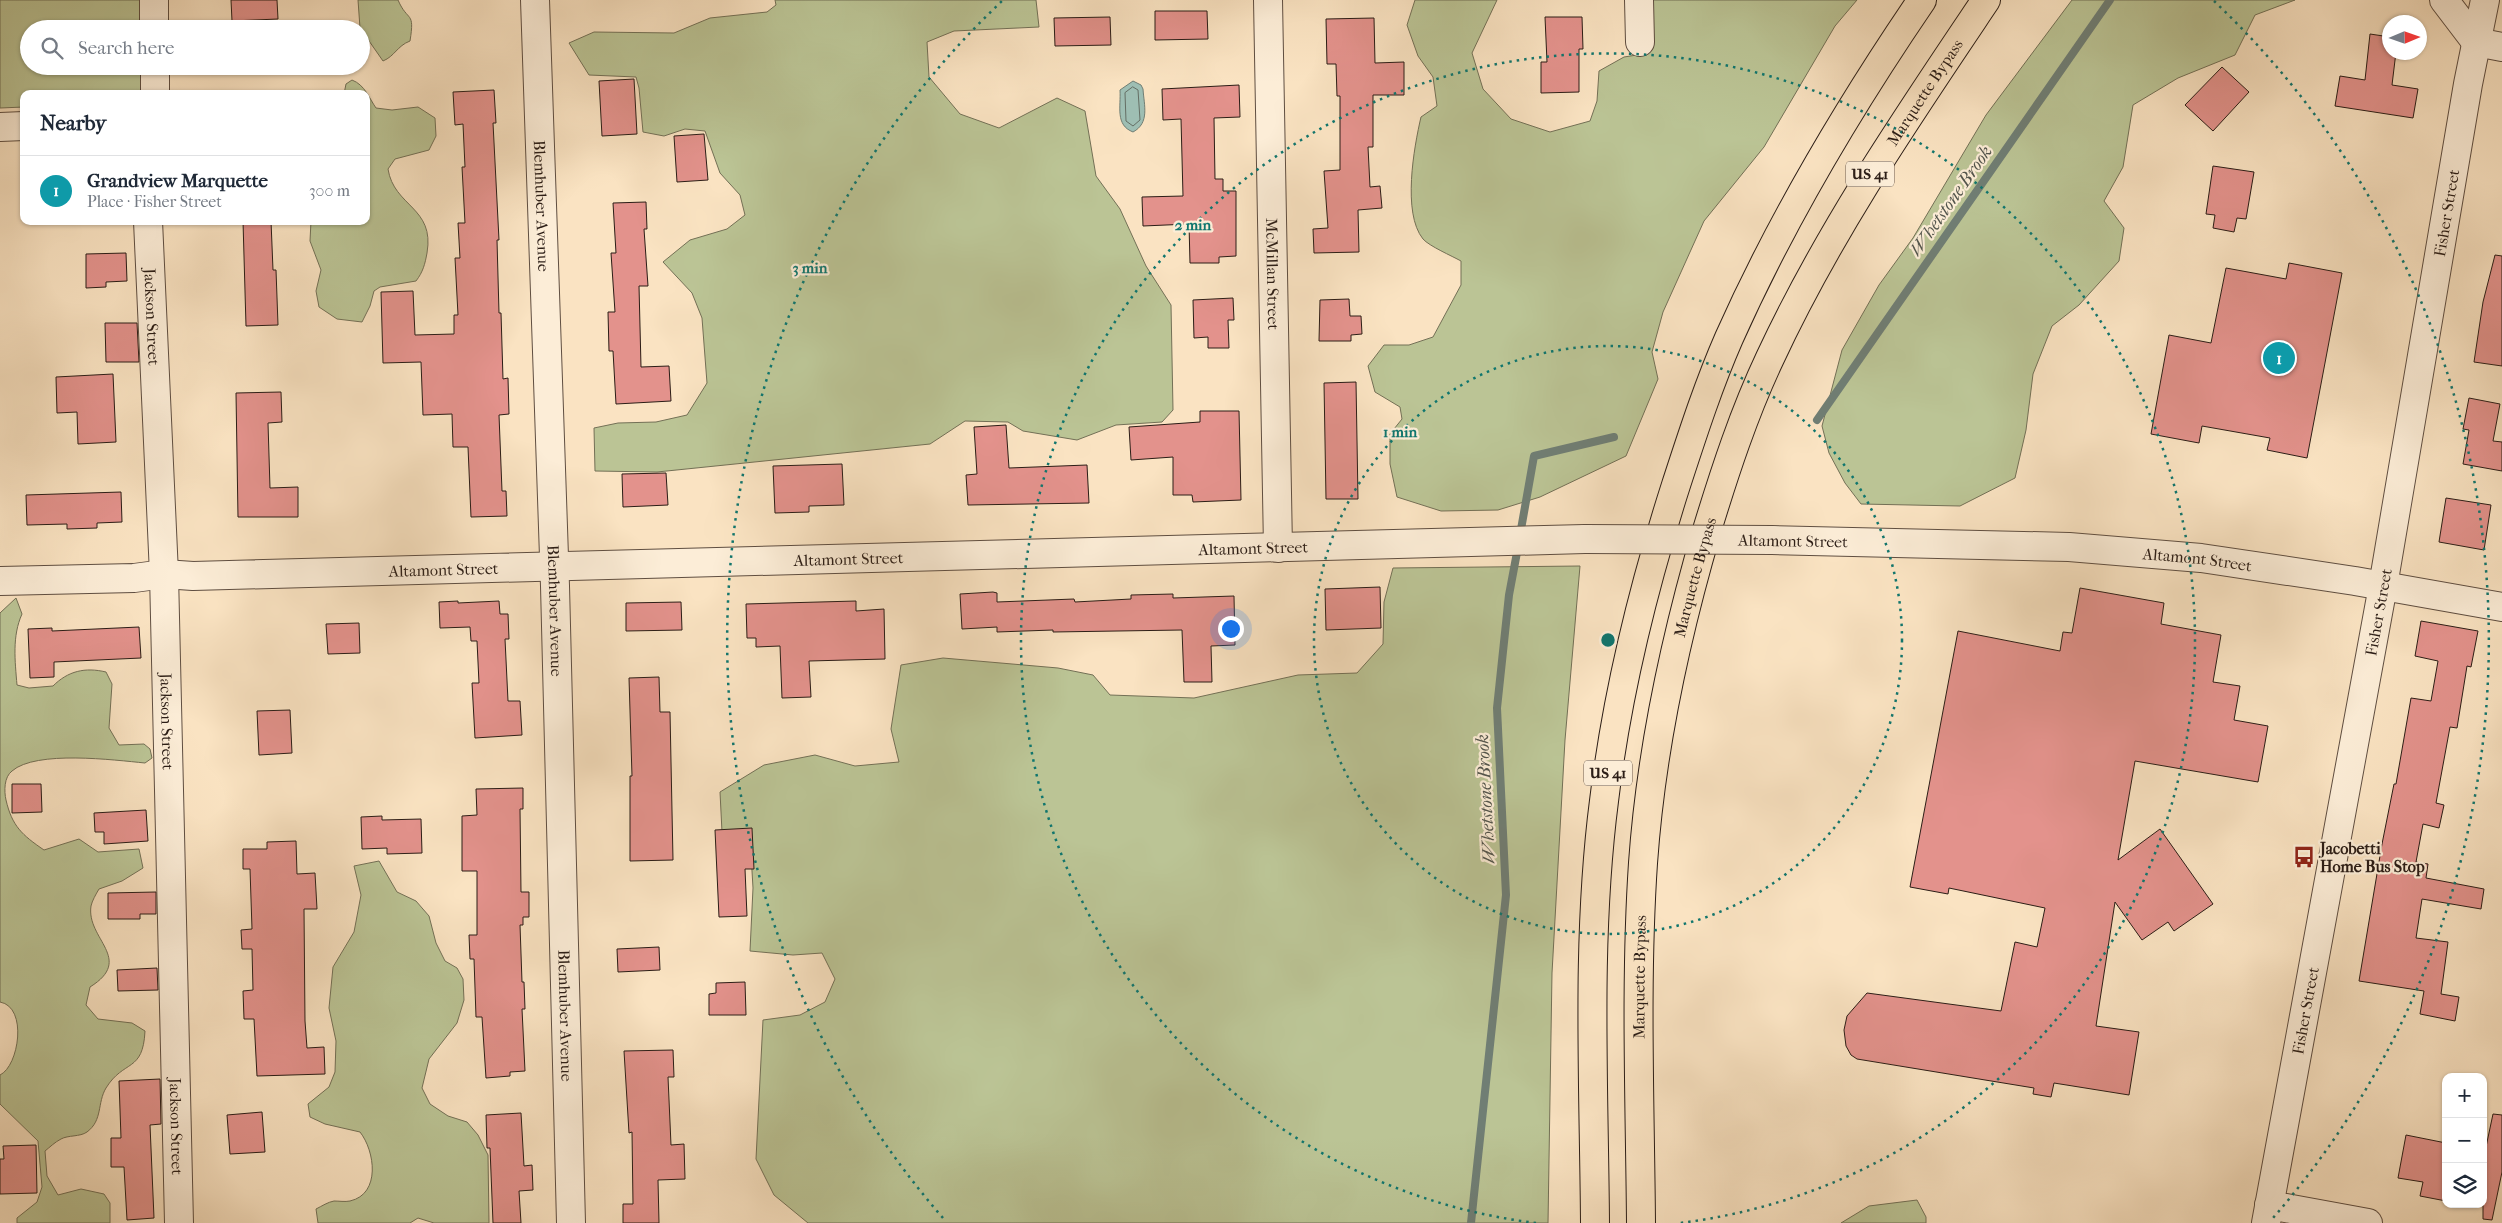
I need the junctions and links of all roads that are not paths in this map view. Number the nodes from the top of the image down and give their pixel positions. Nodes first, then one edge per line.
1 (154, 0) edge
2 (535, 0) edge
3 (1268, 0) edge
4 (1639, 0) edge
5 (1922, 0) edge
6 (1986, 0) edge
7 (2444, 0) edge
8 (2485, 0) edge
9 (154, 20) edge
10 (1640, 42) dead end
11 (2489, 45) edge
12 (155, 75) edge
13 (155, 90) edge
14 (20, 126) edge
15 (0, 127) edge
16 (148, 225) edge
17 (1278, 548) junction
18 (554, 566) junction
19 (164, 574) junction
20 (0, 581) edge
21 (2383, 586) junction
22 (2502, 607) edge
23 (2267, 1214) edge
24 (179, 1223) edge
25 (571, 1223) edge
26 (1595, 1223) edge
27 (1641, 1223) edge
28 (2368, 1223) edge

1 - 9 street
2 - 18 street, Blemhuber Avenue
3 - 17 street, McMillan Street
4 - 10 street
5 - 26 highway, US 41
6 - 27 highway, Marquette Bypass / US 41
7 - 11 street
8 - 11 street, Fisher Street
11 - 21 street, Fisher Street
12 - 13 street
14 - 15 street
16 - 19 street, Jackson Street
17 - 18 street, Altamont Street
17 - 21 street, Altamont Street, bridge
18 - 19 street, Altamont Street
18 - 25 street, Blemhuber Avenue
19 - 20 street, Altamont Street
19 - 24 street, Jackson Street
21 - 22 street, Altamont Street
21 - 23 street, Fisher Street
23 - 28 street

